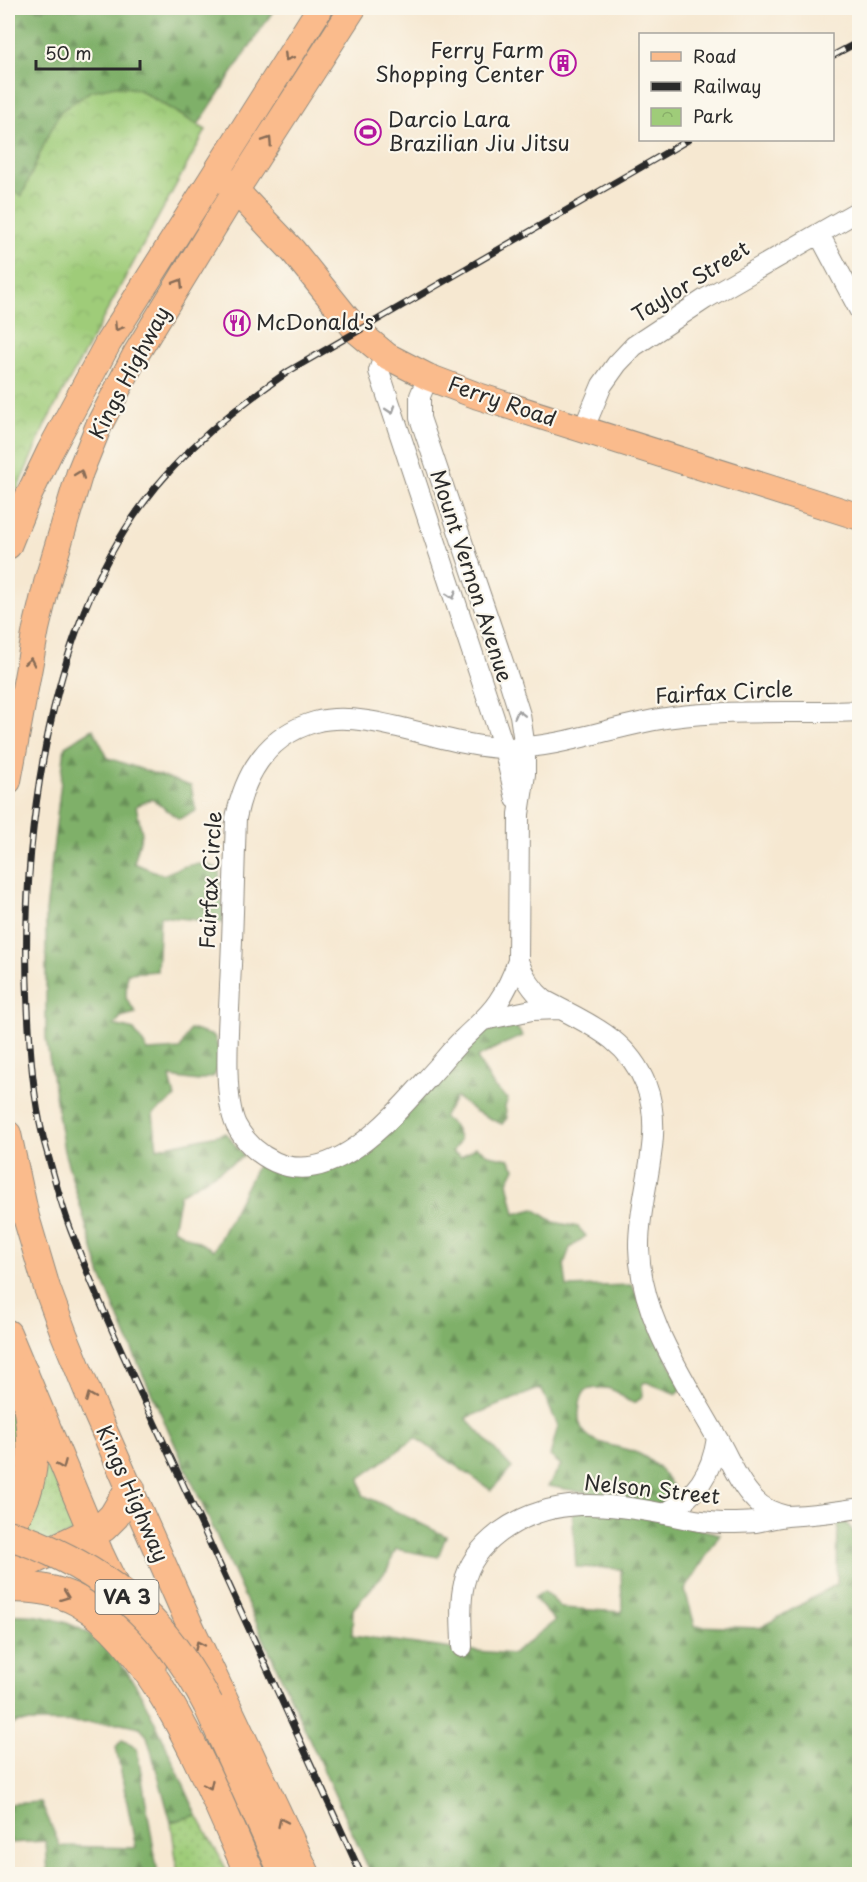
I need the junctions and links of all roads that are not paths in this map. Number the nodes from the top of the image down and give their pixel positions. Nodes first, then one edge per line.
1 (320, 8) edge
2 (353, 8) edge
3 (217, 171) junction
4 (236, 190) junction
5 (860, 210) edge
6 (819, 234) junction
7 (860, 311) edge
8 (387, 356) junction
9 (428, 377) junction
10 (583, 430) junction
11 (860, 518) edge
12 (8, 546) edge
13 (860, 711) edge
14 (504, 748) junction
15 (525, 748) junction
16 (8, 781) edge
17 (519, 814) junction
18 (518, 961) junction
19 (561, 1009) junction
20 (484, 1020) junction
21 (8, 1134) edge
22 (8, 1333) edge
23 (23, 1373) junction
24 (717, 1438) junction
25 (130, 1489) junction
26 (860, 1508) edge
27 (664, 1514) junction
28 (786, 1516) junction
29 (8, 1527) edge
30 (91, 1533) junction
31 (8, 1535) edge
32 (8, 1571) edge
33 (8, 1587) edge
34 (462, 1647) dead end
35 (185, 1732) junction
36 (250, 1875) edge
37 (285, 1875) edge
38 (307, 1875) edge

1 -> 3 main road, Kings Highway
4 -> 2 main road, Kings Highway
3 - 4 main road, Ferry Road
3 -> 12 main road, Kings Highway
4 - 8 main road, Ferry Road
16 -> 4 main road, Kings Highway
5 - 6 street, Taylor Street
6 - 7 street
6 - 10 street, Taylor Street
8 - 9 main road, Ferry Road
8 -> 14 street, Mount Vernon Avenue
9 - 10 main road, Ferry Road
15 -> 9 street, Mount Vernon Avenue
10 - 11 main road, Ferry Road
13 - 15 street, Fairfax Circle
14 - 15 street, Fairfax Circle
14 - 17 street, Mount Vernon Avenue
14 - 20 street, Fairfax Circle
15 - 17 street, Mount Vernon Avenue
17 - 18 street, Mount Vernon Avenue
18 - 19 street, Mount Vernon Avenue
18 - 20 street, Fairfax Circle
19 - 20 street
19 - 24 street, Mount Vernon Avenue
25 -> 21 main road, Kings Highway
22 - 23 main road
23 - 29 highway
23 -> 30 main road
24 - 27 street
24 - 28 street, Mount Vernon Avenue
25 - 30 highway
38 -> 25 main road, Kings Highway
26 - 28 street, Nelson Street
27 - 28 street, Nelson Street
27 - 34 street, Nelson Street
30 - 32 highway
30 - 35 main road
31 - 37 highway, VA 3, bridge
33 -> 35 highway, VA 3
35 -> 36 highway, VA 3

